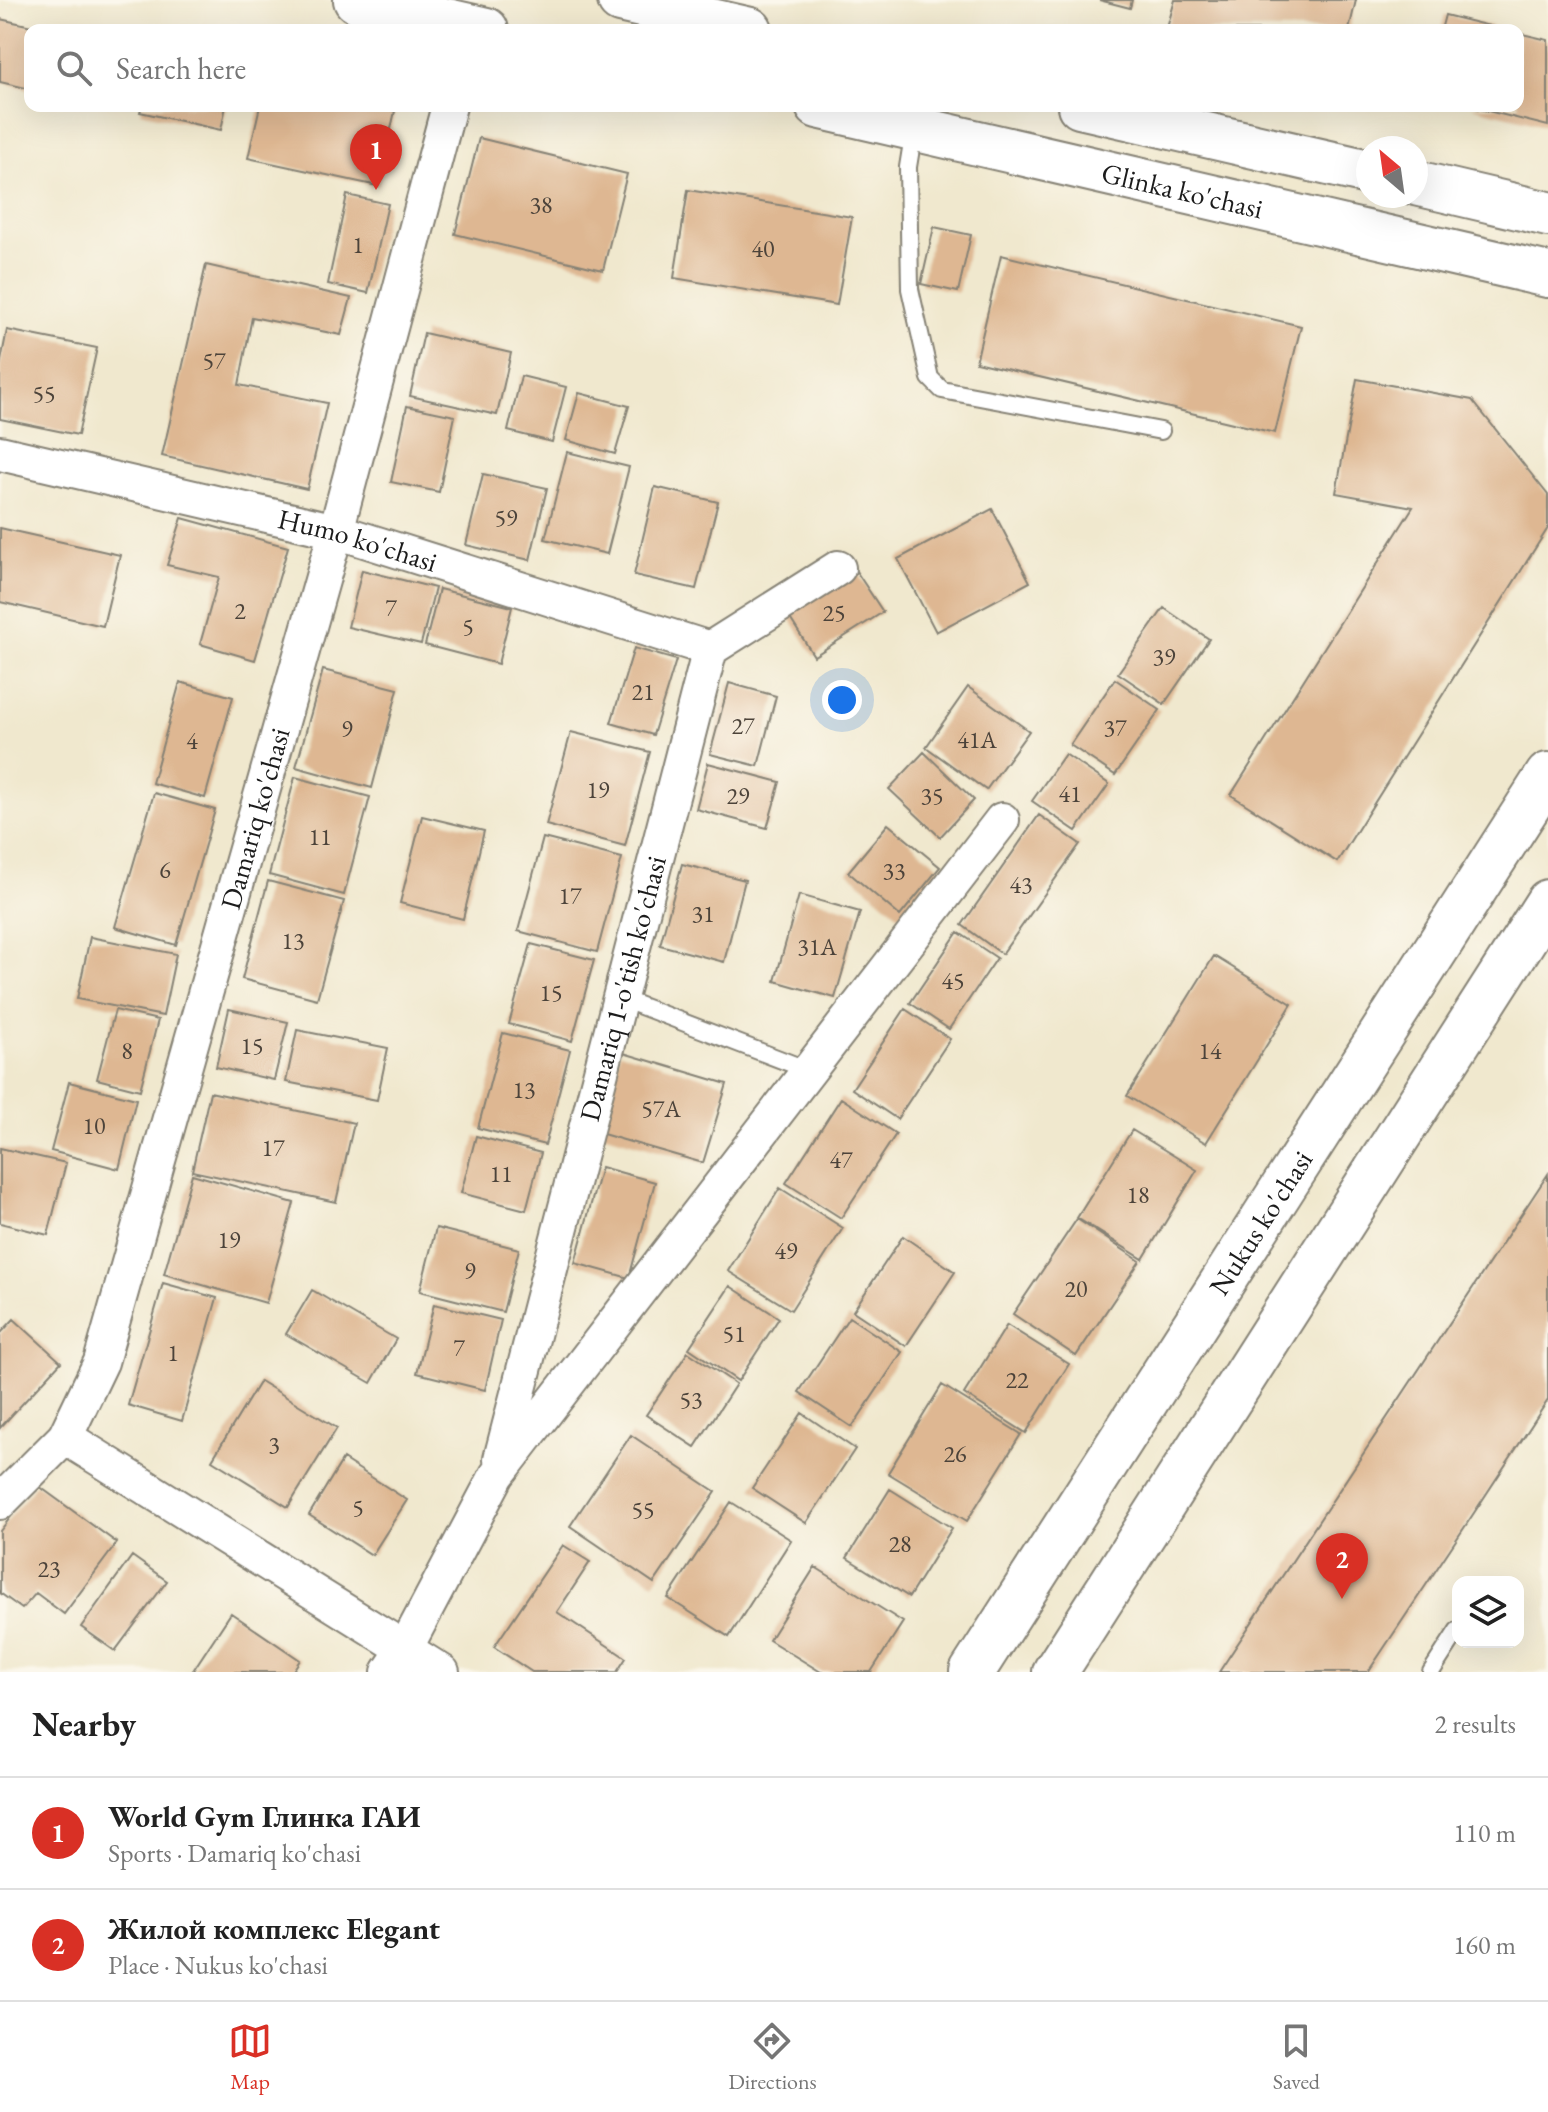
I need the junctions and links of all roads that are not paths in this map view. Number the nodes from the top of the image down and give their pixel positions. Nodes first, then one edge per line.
1 (356, 0) edge
2 (620, 0) edge
3 (476, 22) edge
4 (724, 24) edge
5 (447, 112) edge
6 (844, 112) edge
7 (1106, 112) edge
8 (914, 128) junction
9 (1356, 169) edge
10 (1428, 186) edge
11 (1548, 214) edge
12 (1548, 275) edge
13 (1161, 431) dead end
14 (0, 453) edge
15 (336, 531) junction
16 (838, 568) dead end
17 (710, 649) junction
18 (1548, 775) edge
19 (1002, 820) dead end
20 (1548, 902) edge
21 (620, 998) junction
22 (808, 1070) junction
23 (65, 1437) junction
24 (497, 1475) junction
25 (0, 1502) edge
26 (1452, 1639) edge
27 (398, 1660) edge
28 (442, 1672) edge
29 (972, 1672) edge
30 (1055, 1672) edge
31 (1431, 1672) edge

1 - 3 main road
2 - 4 main road
5 - 15 street, Damariq ko'chasi
6 - 8 main road, Glinka ko'chasi
7 - 9 main road, Glinka ko'chasi
8 - 12 main road, Glinka ko'chasi
8 - 13 lane
10 - 11 main road
14 - 15 street, Humo ko'chasi
15 - 17 street, Humo ko'chasi
15 - 23 street, Damariq ko'chasi
16 - 17 street
17 - 21 street, Damariq 1-o'tish ko'chasi
18 - 29 main road, Nukus ko'chasi
19 - 22 street, Damariq 1-o'tish ko'chasi
20 - 30 main road
21 - 22 lane
21 - 24 street, Damariq 1-o'tish ko'chasi
22 - 24 street, Damariq 1-o'tish ko'chasi
23 - 25 street, Damariq ko'chasi
23 - 27 street
24 - 27 street, Damariq 1-o'tish ko'chasi
26 - 31 lane
27 - 28 street

